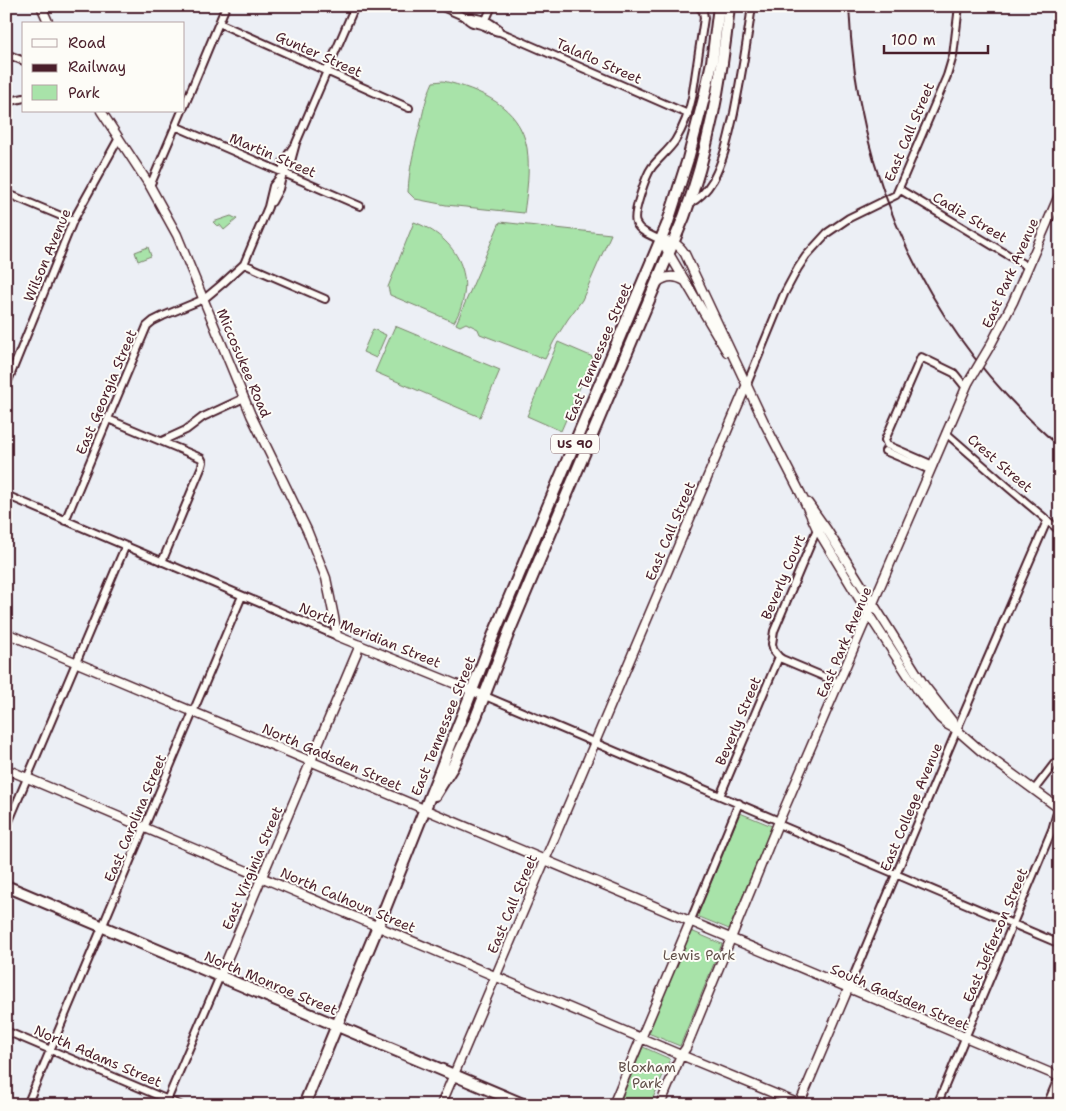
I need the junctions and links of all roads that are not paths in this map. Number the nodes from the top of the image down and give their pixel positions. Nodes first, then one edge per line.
1 (226, 6) edge
2 (355, 6) edge
3 (440, 6) edge
4 (492, 6) edge
5 (698, 6) edge
6 (720, 6) edge
7 (729, 6) edge
8 (752, 6) edge
9 (959, 6) edge
10 (41, 7) edge
11 (48, 22) edge
12 (219, 23) junction
13 (485, 23) junction
14 (6, 54) edge
15 (22, 60) edge
16 (327, 71) junction
17 (22, 98) edge
18 (6, 102) edge
19 (185, 105) edge
20 (409, 108) dead end
21 (102, 112) edge
22 (182, 112) edge
23 (688, 114) junction
24 (175, 126) junction
25 (119, 138) junction
26 (283, 173) junction
27 (150, 186) junction
28 (899, 189) junction
29 (6, 193) edge
30 (1060, 193) edge
31 (689, 204) junction
32 (360, 206) dead end
33 (73, 221) junction
34 (661, 240) junction
35 (674, 243) junction
36 (669, 254) junction
37 (244, 264) junction
38 (1028, 267) junction
39 (685, 282) junction
40 (656, 284) junction
41 (204, 299) junction
42 (325, 299) dead end
43 (9, 372) edge
44 (747, 384) junction
45 (6, 386) edge
46 (967, 386) junction
47 (244, 398) junction
48 (108, 419) junction
49 (946, 433) junction
50 (162, 442) junction
51 (886, 451) dead end
52 (570, 454) junction
53 (582, 459) junction
54 (932, 468) junction
55 (801, 494) junction
56 (7, 498) edge
57 (1047, 520) junction
58 (66, 521) junction
59 (816, 530) junction
60 (1060, 531) edge
61 (126, 547) junction
62 (162, 562) junction
63 (514, 588) junction
64 (526, 593) junction
65 (242, 596) junction
66 (874, 604) junction
67 (869, 615) junction
68 (6, 633) edge
69 (337, 636) junction
70 (360, 645) junction
71 (779, 657) junction
72 (76, 662) junction
73 (839, 683) junction
74 (472, 690) junction
75 (485, 696) junction
76 (193, 712) junction
77 (957, 730) junction
78 (594, 742) junction
79 (311, 761) junction
80 (1054, 764) dead end
81 (6, 769) edge
82 (27, 778) junction
83 (1034, 790) junction
84 (720, 796) junction
85 (739, 804) junction
86 (1059, 808) edge
87 (424, 810) junction
88 (1060, 822) edge
89 (779, 823) junction
90 (6, 828) edge
91 (144, 828) junction
92 (1052, 830) junction
93 (544, 860) junction
94 (896, 875) junction
95 (262, 877) junction
96 (6, 886) edge
97 (690, 922) junction
98 (1013, 925) junction
99 (103, 926) junction
100 (378, 926) junction
101 (731, 939) junction
102 (1060, 944) edge
103 (220, 976) junction
104 (495, 976) junction
105 (848, 988) junction
106 (337, 1026) junction
107 (6, 1031) edge
108 (641, 1038) junction
109 (965, 1038) junction
110 (51, 1050) junction
111 (681, 1055) junction
112 (453, 1075) junction
113 (1059, 1076) edge
114 (166, 1102) edge
115 (800, 1104) edge
116 (27, 1105) edge
117 (180, 1105) edge
118 (304, 1105) edge
119 (440, 1105) edge
120 (525, 1105) edge
121 (613, 1105) edge
122 (660, 1105) edge
123 (937, 1105) edge
124 (1047, 1105) edge

1 - 12 street
2 - 16 street, East Georgia Street
3 - 13 street, Talaflo Street
4 - 13 street
5 - 23 street
6 - 34 main road, East Tennessee Street / US 90
7 - 31 main road, East Tennessee Street / US 90
8 - 31 street, East Tennessee Street
9 - 28 street, East Call Street
10 - 11 street
12 - 16 street, Gunter Street
12 - 19 street
13 - 23 street, Talaflo Street
14 - 15 street
16 - 20 street, Gunter Street
16 - 26 street, East Georgia Street
17 - 18 street
21 - 25 street, Miccosukee Road
22 - 24 street
23 - 34 street
24 - 26 street, Martin Street
24 - 27 street
25 - 27 street, Miccosukee Road
25 - 33 street, Wilson Avenue
26 - 32 street, Martin Street
26 - 37 street, East Georgia Street
27 - 41 street, Miccosukee Road
28 - 38 street, Cadiz Street
28 - 44 street, East Call Street
29 - 33 street
30 - 38 street, East Park Avenue
31 - 35 main road, East Tennessee Street / US 90
33 - 43 street, Wilson Avenue
34 - 35 street
34 - 36 street
34 - 52 main road, East Tennessee Street / US 90
35 - 36 main road, East Tennessee Street / US 90
35 - 44 street
36 - 39 street
36 - 40 main road, East Tennessee Street / US 90
37 - 41 street, East Georgia Street
37 - 42 street
38 - 46 street, East Park Avenue, bridge
39 - 40 street
39 - 44 street
40 - 53 main road, East Tennessee Street / US 90
41 - 47 street, Miccosukee Road
41 - 48 street, East Georgia Street
43 - 45 street, Wilson Avenue
44 - 55 street
44 - 78 street, East Call Street
46 - 49 street, East Park Avenue
46 - 54 street
47 - 50 street
47 - 69 street, Miccosukee Road
48 - 50 street
48 - 58 street, East Georgia Street
49 - 54 street, East Park Avenue
49 - 57 street, Crest Street
50 - 62 street
51 - 54 street
52 - 53 main road
52 - 63 main road, East Tennessee Street / US 90
53 - 64 main road, East Tennessee Street / US 90
54 - 66 street, East Park Avenue
55 - 59 street
55 - 66 street
56 - 58 street, North Meridian Street
57 - 60 street, Crest Street
57 - 77 street, East College Avenue
58 - 61 street, North Meridian Street
59 - 67 street
59 - 71 street, Beverly Court
61 - 62 street, North Meridian Street
61 - 72 street
62 - 65 street, North Meridian Street
63 - 64 main road
63 - 74 main road, East Tennessee Street / US 90
64 - 75 main road, East Tennessee Street / US 90
65 - 69 street, North Meridian Street
65 - 76 street, East Carolina Street
66 - 67 street, East Park Avenue
66 - 77 street
67 - 73 street, East Park Avenue
67 - 77 street
68 - 72 street, North Gadsden Street
69 - 70 street, North Meridian Street
70 - 74 street, North Meridian Street
70 - 79 street, East Virginia Street
71 - 73 street
71 - 84 street, Beverly Street
72 - 76 street, North Gadsden Street
72 - 82 street
73 - 89 street, East Park Avenue
74 - 75 street, North Meridian Street
74 - 87 main road, East Tennessee Street / US 90
75 - 78 street, North Meridian Street
75 - 87 main road, East Tennessee Street / US 90
76 - 79 street, North Gadsden Street
76 - 91 street, East Carolina Street
77 - 83 street
77 - 94 street, East College Avenue
78 - 84 street, North Meridian Street
78 - 93 street, East Call Street
79 - 87 street, North Gadsden Street
79 - 95 street, East Virginia Street
80 - 83 street
81 - 82 street, North Calhoun Street
82 - 90 street
82 - 91 street, North Calhoun Street
83 - 86 street
84 - 85 street, North Meridian Street
85 - 89 street, North Meridian Street
85 - 97 street
86 - 92 street, East Jefferson Street
87 - 93 street, North Gadsden Street
87 - 100 main road, East Tennessee Street / US 90
88 - 92 street, East Jefferson Street
89 - 94 street, North Meridian Street
89 - 101 street, East Park Avenue
91 - 95 street, North Calhoun Street
91 - 99 street, East Carolina Street
92 - 98 street, East Jefferson Street
93 - 97 street, North Gadsden Street
93 - 104 street, East Call Street
94 - 98 street, North Meridian Street
94 - 105 street, East College Avenue
95 - 100 street, North Calhoun Street
95 - 103 street, East Virginia Street
96 - 99 main road, North Monroe Street
97 - 101 street, North Gadsden Street
97 - 108 street
98 - 102 street, North Meridian Street
98 - 109 street, East Jefferson Street
99 - 103 main road, North Monroe Street
99 - 110 street, East Carolina Street
100 - 104 street, North Calhoun Street
100 - 106 main road, East Tennessee Street / US 90
101 - 105 street, South Gadsden Street
101 - 111 street, East Park Avenue
103 - 106 main road, North Monroe Street
103 - 114 street, East Virginia Street
104 - 108 street, North Calhoun Street
104 - 112 street, East Call Street
105 - 109 street, South Gadsden Street
105 - 115 street, East College Avenue
106 - 112 main road, North Monroe Street
106 - 118 main road, East Tennessee Street / US 90
107 - 110 street, North Adams Street
108 - 111 street, North Calhoun Street
108 - 121 street
109 - 113 street, South Gadsden Street
109 - 123 street, East Jefferson Street
110 - 114 street, North Adams Street
110 - 116 street, East Carolina Street
111 - 115 street, North Calhoun Street
111 - 122 street, East Park Avenue
112 - 119 street, East Call Street
112 - 120 main road, North Monroe Street
113 - 124 street
114 - 117 street, North Adams Street

